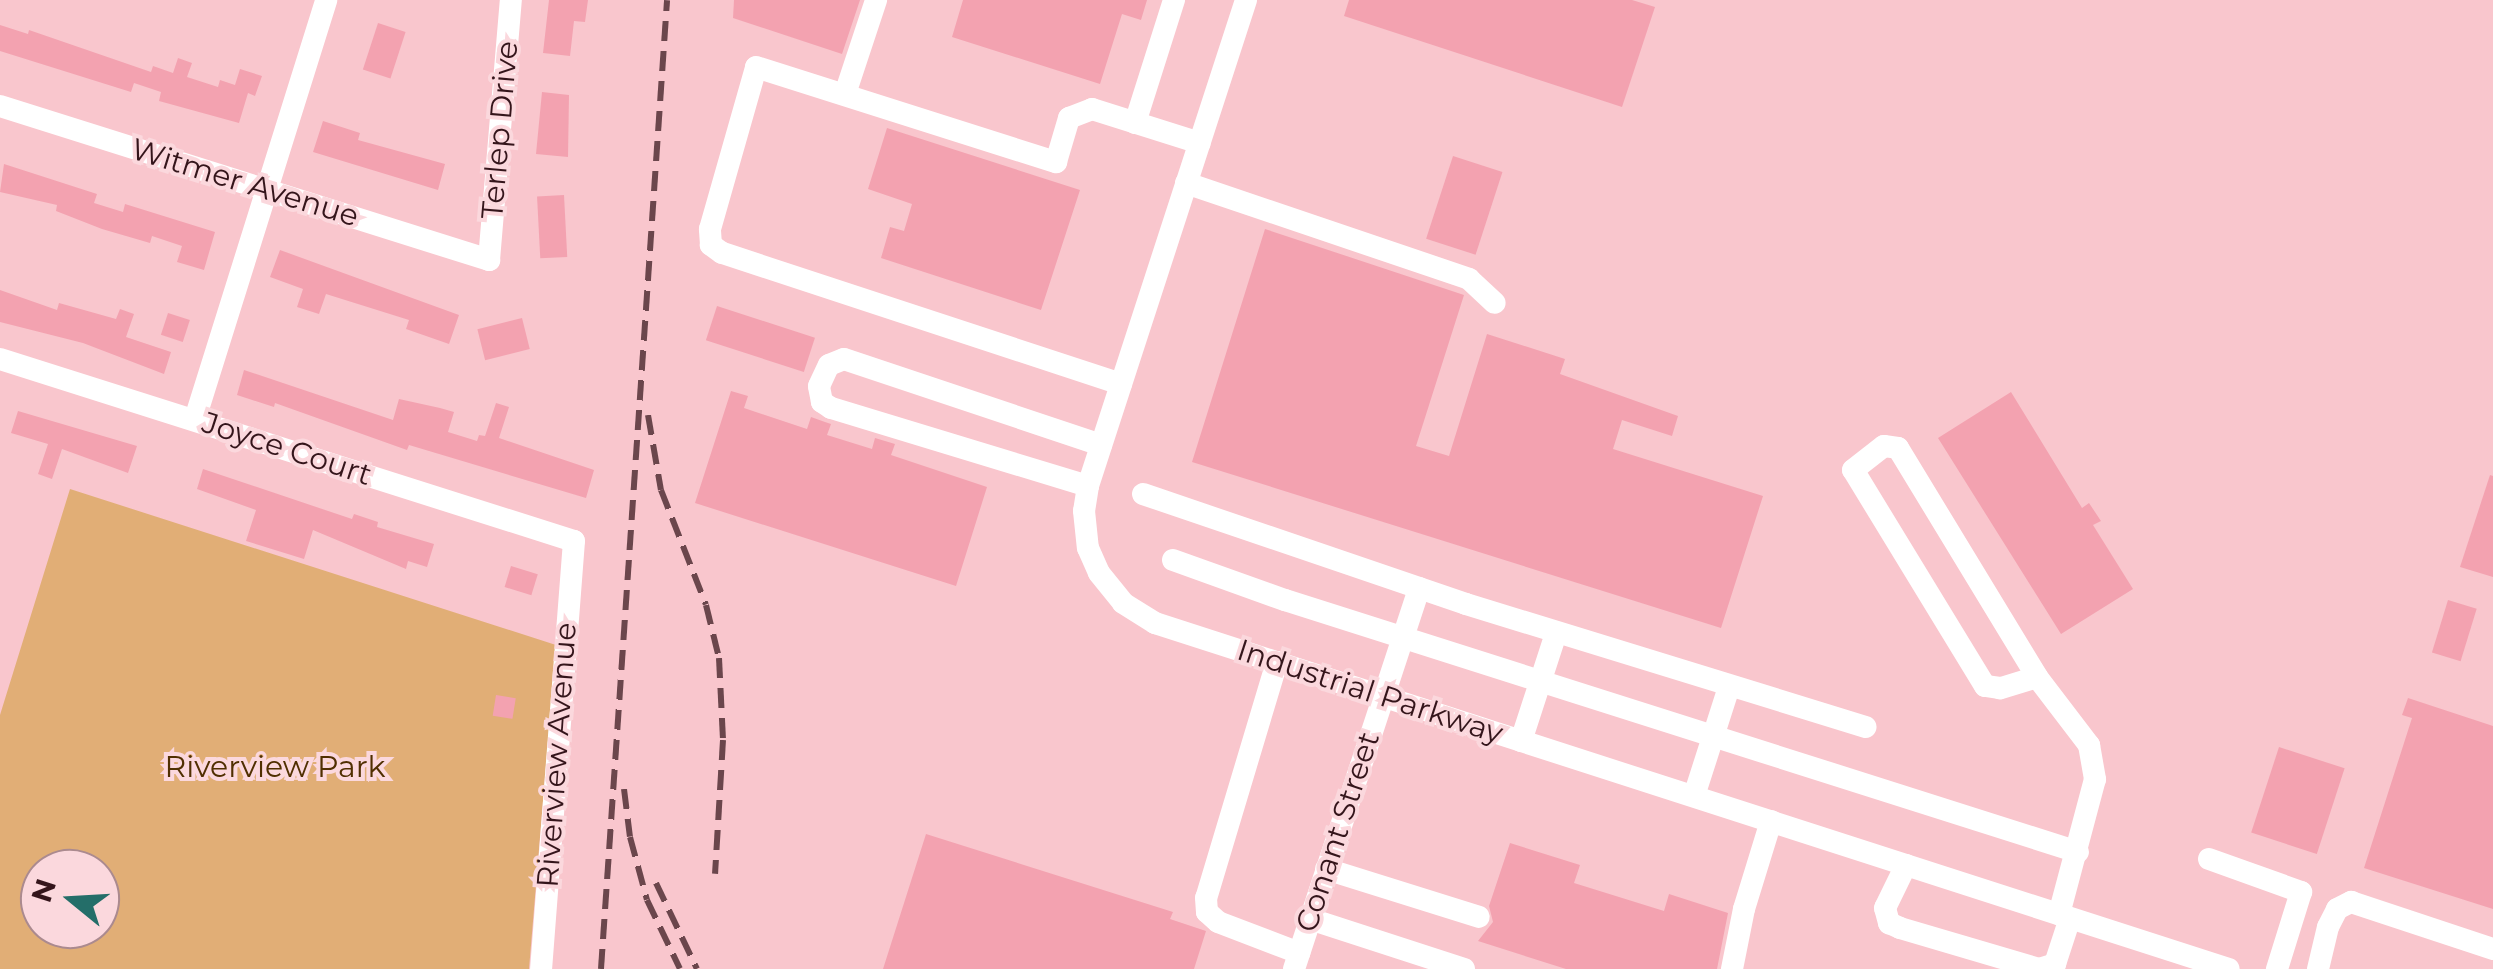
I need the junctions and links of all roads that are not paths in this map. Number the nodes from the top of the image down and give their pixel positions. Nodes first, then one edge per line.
1 (326, 0) edge
2 (511, 0) edge
3 (876, 0) edge
4 (1174, 0) edge
5 (1246, 0) edge
6 (845, 94) junction
7 (0, 106) edge
8 (1135, 123) junction
9 (1200, 143) junction
10 (1186, 183) junction
11 (268, 189) junction
12 (489, 260) joint
13 (1494, 303) dead end
14 (0, 359) edge
15 (1121, 384) junction
16 (195, 419) junction
17 (1101, 445) junction
18 (1088, 486) junction
19 (1143, 494) dead end
20 (574, 541) joint
21 (1172, 560) dead end
22 (1419, 588) junction
23 (1556, 632) junction
24 (1403, 636) junction
25 (1277, 662) junction
26 (2037, 678) junction
27 (1541, 679) junction
28 (1729, 686) junction
29 (1382, 696) junction
30 (1866, 727) dead end
31 (1714, 734) junction
32 (1521, 741) junction
33 (1694, 796) junction
34 (1771, 821) junction
35 (2078, 852) junction
36 (2208, 859) dead end
37 (1906, 864) junction
38 (1326, 868) junction
39 (2065, 916) junction
40 (1479, 918) dead end
41 (1310, 919) junction
42 (2493, 949) edge
43 (1297, 961) edge
44 (541, 969) edge
45 (1464, 969) edge
46 (1732, 969) edge
47 (2039, 969) edge
48 (2230, 969) edge
49 (2278, 969) edge
50 (2318, 969) edge

1 - 11 street
2 - 12 street, Terlep Drive
3 - 6 street
4 - 8 street
5 - 9 street, Industrial Parkway
6 - 8 street
6 - 15 street
7 - 11 street, Witmer Avenue
8 - 9 street
9 - 10 street, Industrial Parkway
10 - 13 street
10 - 15 street, Industrial Parkway
11 - 12 street, Witmer Avenue
11 - 16 street
14 - 16 street, Joyce Court
15 - 17 street, Industrial Parkway
16 - 20 street, Joyce Court
17 - 18 street, Industrial Parkway
17 - 18 street
18 - 25 street, Industrial Parkway
19 - 22 street
20 - 44 street, Riverview Avenue
21 - 24 street
22 - 23 street
22 - 24 street, Conant Street
23 - 27 street
23 - 28 street
24 - 27 street
24 - 29 street, Conant Street
25 - 29 street, Industrial Parkway
25 - 43 street
26 - 26 street
26 - 35 street
27 - 31 street
27 - 32 street
28 - 30 street
28 - 31 street
29 - 32 street, Industrial Parkway
29 - 38 street, Conant Street
31 - 33 street
31 - 35 street
32 - 33 street, Industrial Parkway
33 - 34 street, Industrial Parkway
34 - 37 street, Industrial Parkway
34 - 46 street
35 - 39 street
36 - 49 street
37 - 39 street, Industrial Parkway
37 - 47 street
38 - 40 street
38 - 41 street, Conant Street
39 - 47 street
39 - 48 street, Industrial Parkway
41 - 43 street, Conant Street
41 - 45 street
42 - 50 street

